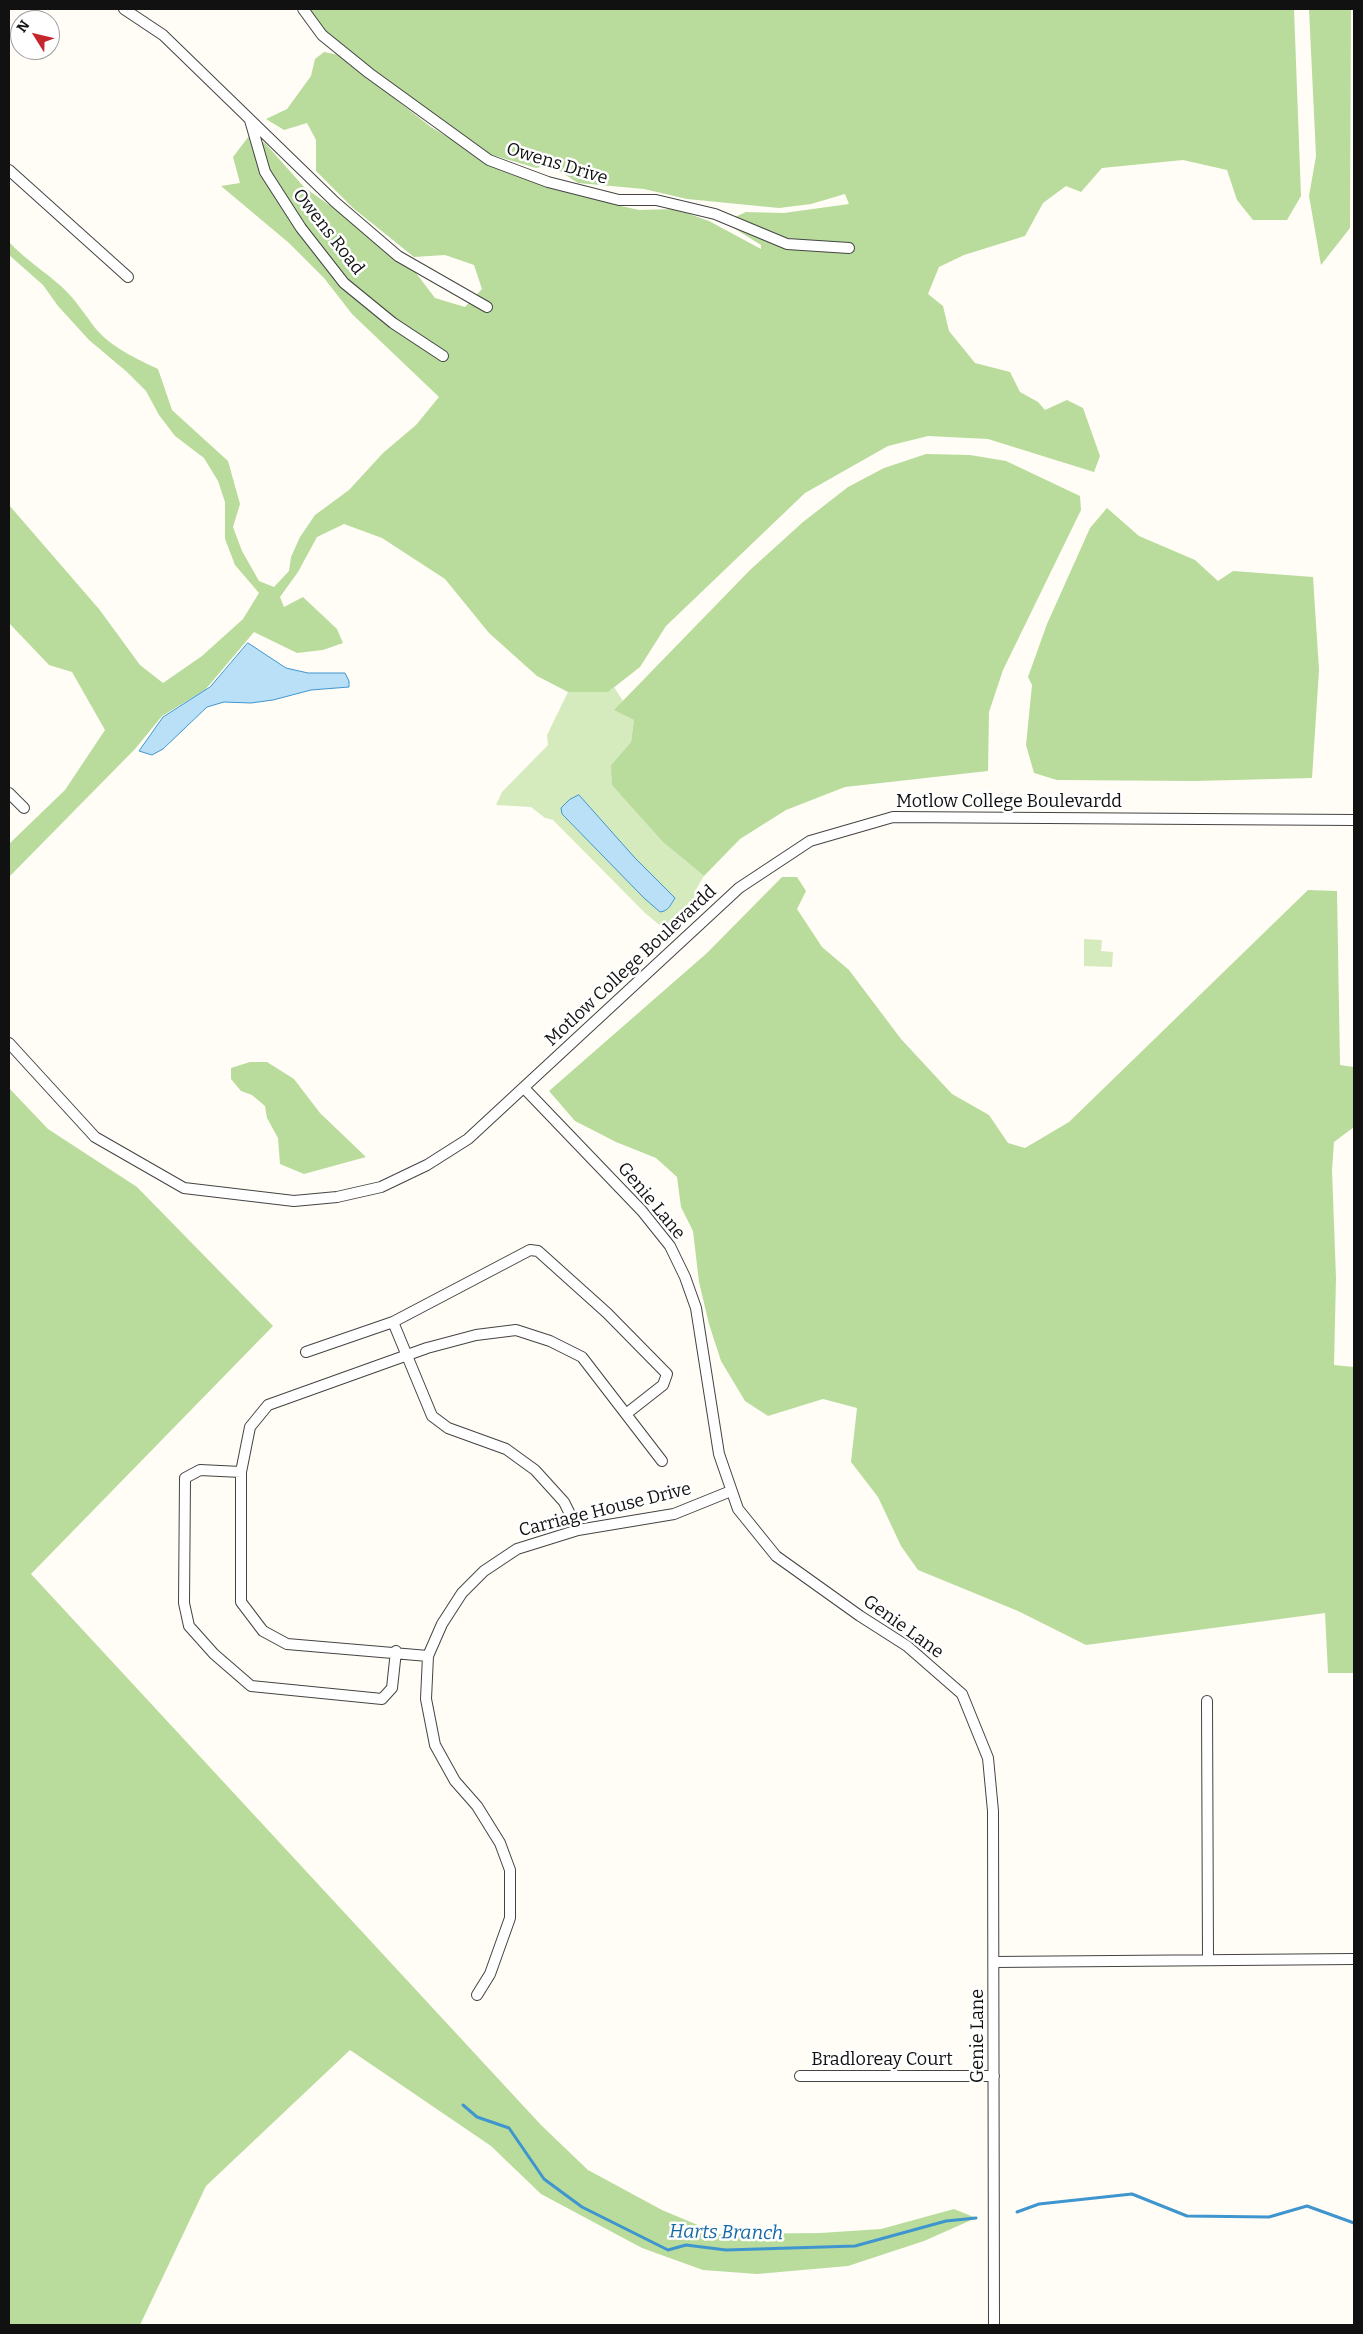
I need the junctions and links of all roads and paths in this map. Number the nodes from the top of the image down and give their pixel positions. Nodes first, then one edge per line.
1 (124, 9) edge
2 (303, 9) edge
3 (250, 118) junction
4 (9, 170) edge
5 (849, 248) dead end
6 (128, 277) dead end
7 (487, 307) dead end
8 (442, 356) dead end
9 (9, 792) edge
10 (24, 808) dead end
11 (1354, 820) edge
12 (9, 1043) edge
13 (524, 1088) junction
14 (393, 1322) junction
15 (306, 1352) dead end
16 (408, 1355) junction
17 (626, 1414) junction
18 (662, 1461) dead end
19 (241, 1472) junction
20 (731, 1492) junction
21 (578, 1530) junction
22 (396, 1651) junction
23 (428, 1656) junction
24 (1207, 1701) dead end
25 (1354, 1959) edge
26 (1208, 1960) junction
27 (994, 1962) junction
28 (477, 1995) dead end
29 (800, 2076) dead end
30 (994, 2076) junction
31 (994, 2325) edge

1 - 3 street
2 - 5 street, Owens Drive
3 - 7 street
3 - 8 street, Owens Road
4 - 6 street
9 - 10 street
11 - 13 street, Motlow College Boulevardd
12 - 13 street, Motlow College Boulevardd
13 - 20 street, Genie Lane
14 - 15 street
14 - 16 street
14 - 17 street
16 - 17 street
16 - 19 street
16 - 21 street
17 - 18 street
19 - 22 street
19 - 22 street
20 - 21 street, Carriage House Drive
20 - 27 street, Genie Lane
21 - 23 street, Carriage House Drive
22 - 23 street
23 - 28 street, Carriage House Drive
24 - 26 street
25 - 26 street
26 - 27 street
27 - 30 street, Genie Lane
29 - 30 street, Bradloreay Court
30 - 31 street, Genie Lane

